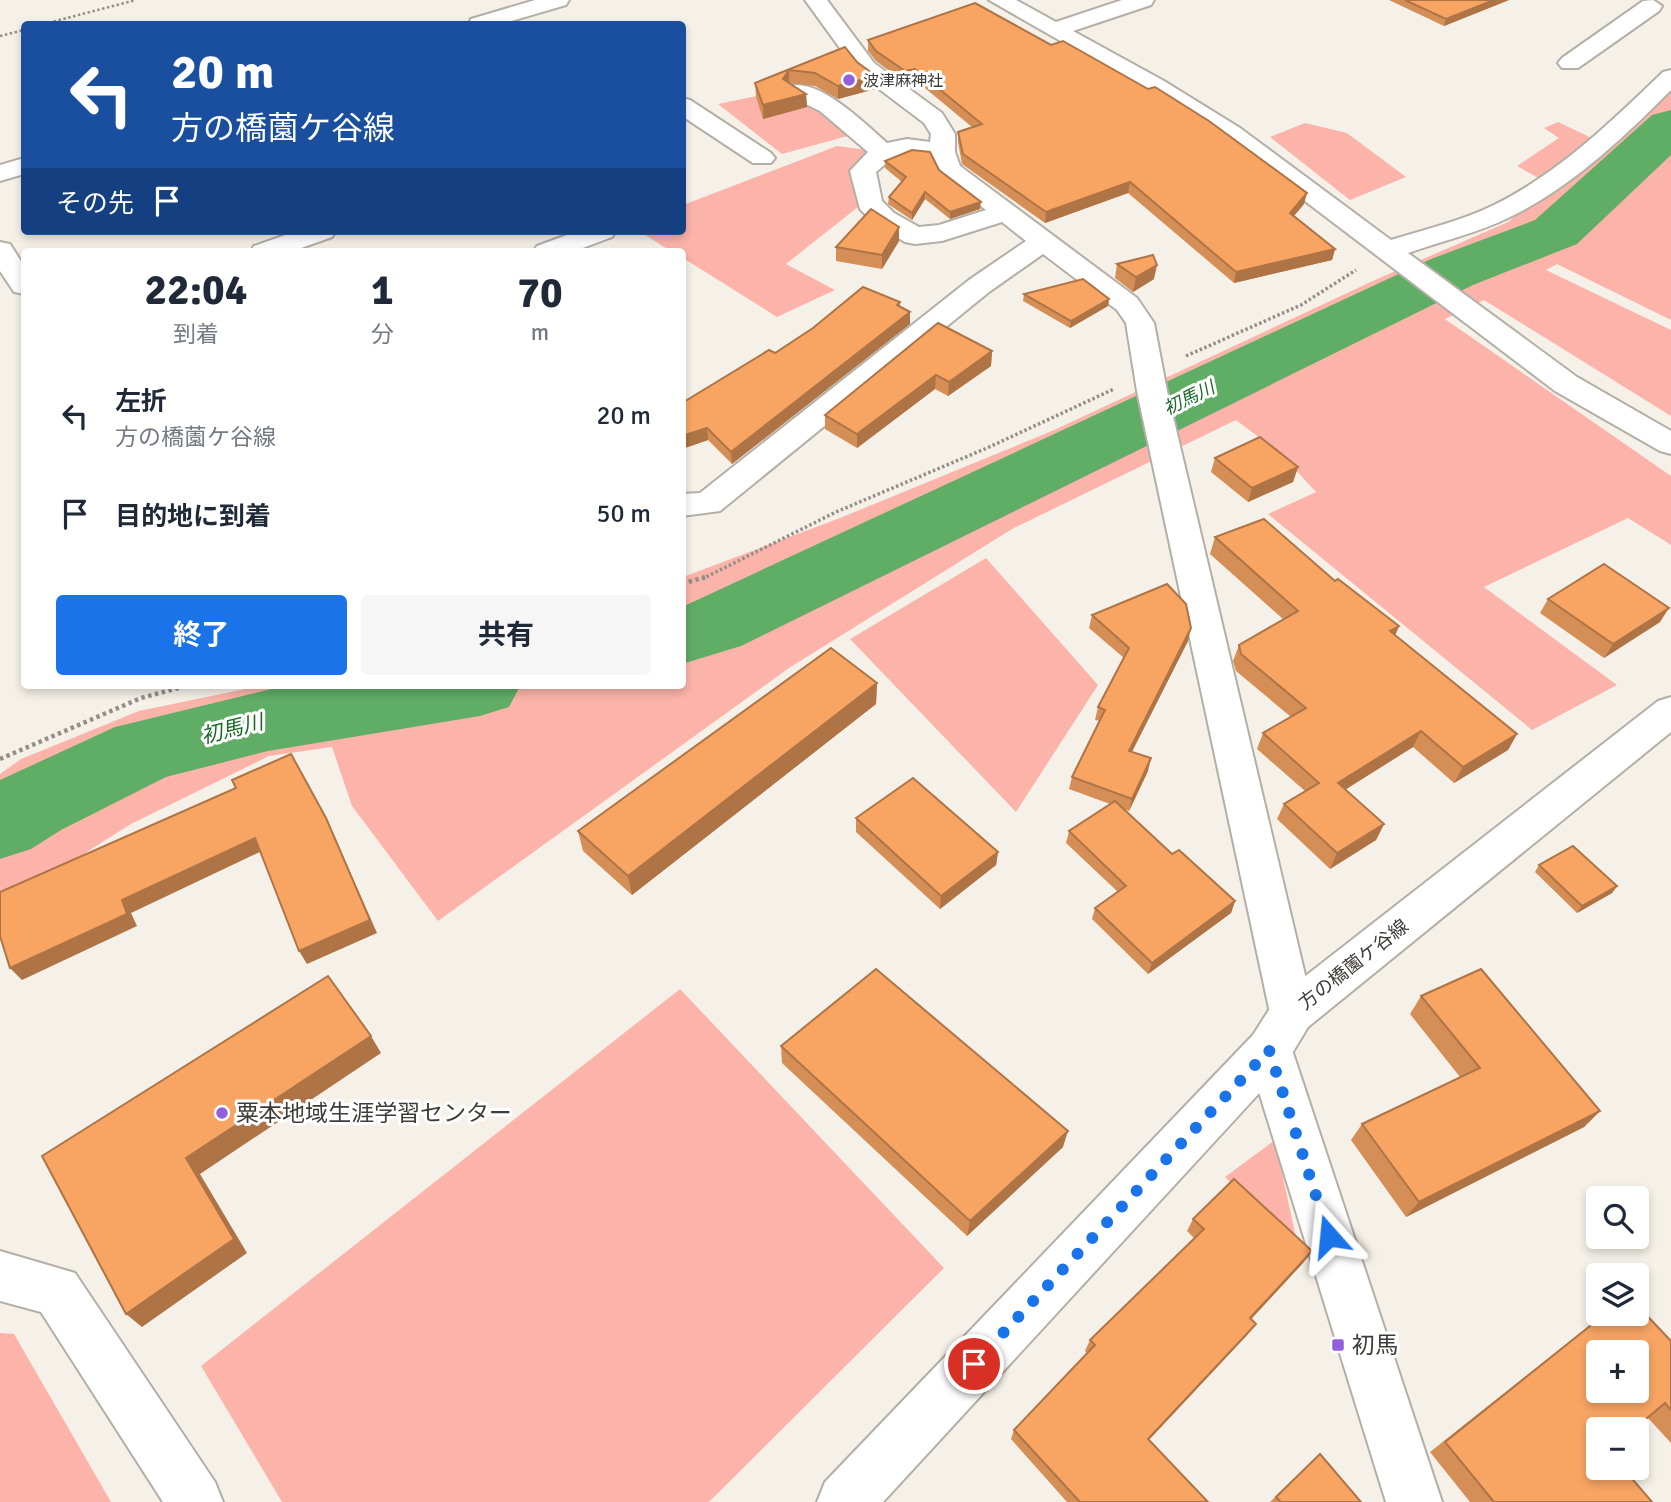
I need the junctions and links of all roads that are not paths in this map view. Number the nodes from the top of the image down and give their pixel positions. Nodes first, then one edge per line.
1 (816, 0) edge
2 (1000, 0) edge
3 (1143, 0) edge
4 (1653, 6) edge
5 (553, 8) edge
6 (493, 21) edge
7 (1055, 30) junction
8 (1570, 63) dead end
9 (1671, 78) edge
10 (797, 91) edge
11 (686, 108) edge
12 (883, 152) junction
13 (942, 152) junction
14 (762, 158) dead end
15 (21, 167) edge
16 (0, 173) edge
17 (1004, 213) junction
18 (312, 235) edge
19 (592, 235) edge
20 (1043, 241) junction
21 (275, 248) edge
22 (558, 248) edge
23 (0, 250) edge
24 (1395, 254) junction
25 (21, 282) edge
26 (1671, 444) edge
27 (686, 505) edge
28 (1671, 711) edge
29 (1280, 1031) junction
30 (0, 1276) edge
31 (195, 1502) edge
32 (845, 1502) edge
33 (1414, 1502) edge

1 - 13 street
2 - 7 street
3 - 7 street
4 - 8 street
5 - 6 street
7 - 24 street
9 - 24 street
10 - 12 street
11 - 14 street
12 - 13 street
12 - 17 street
13 - 17 street
15 - 16 street
17 - 20 street
18 - 21 street
19 - 22 street
20 - 27 street
20 - 29 street
23 - 25 street
24 - 26 street
28 - 29 street, 方の橋薗ケ谷線
29 - 32 street, 方の橋薗ケ谷線
29 - 33 street
30 - 31 street

